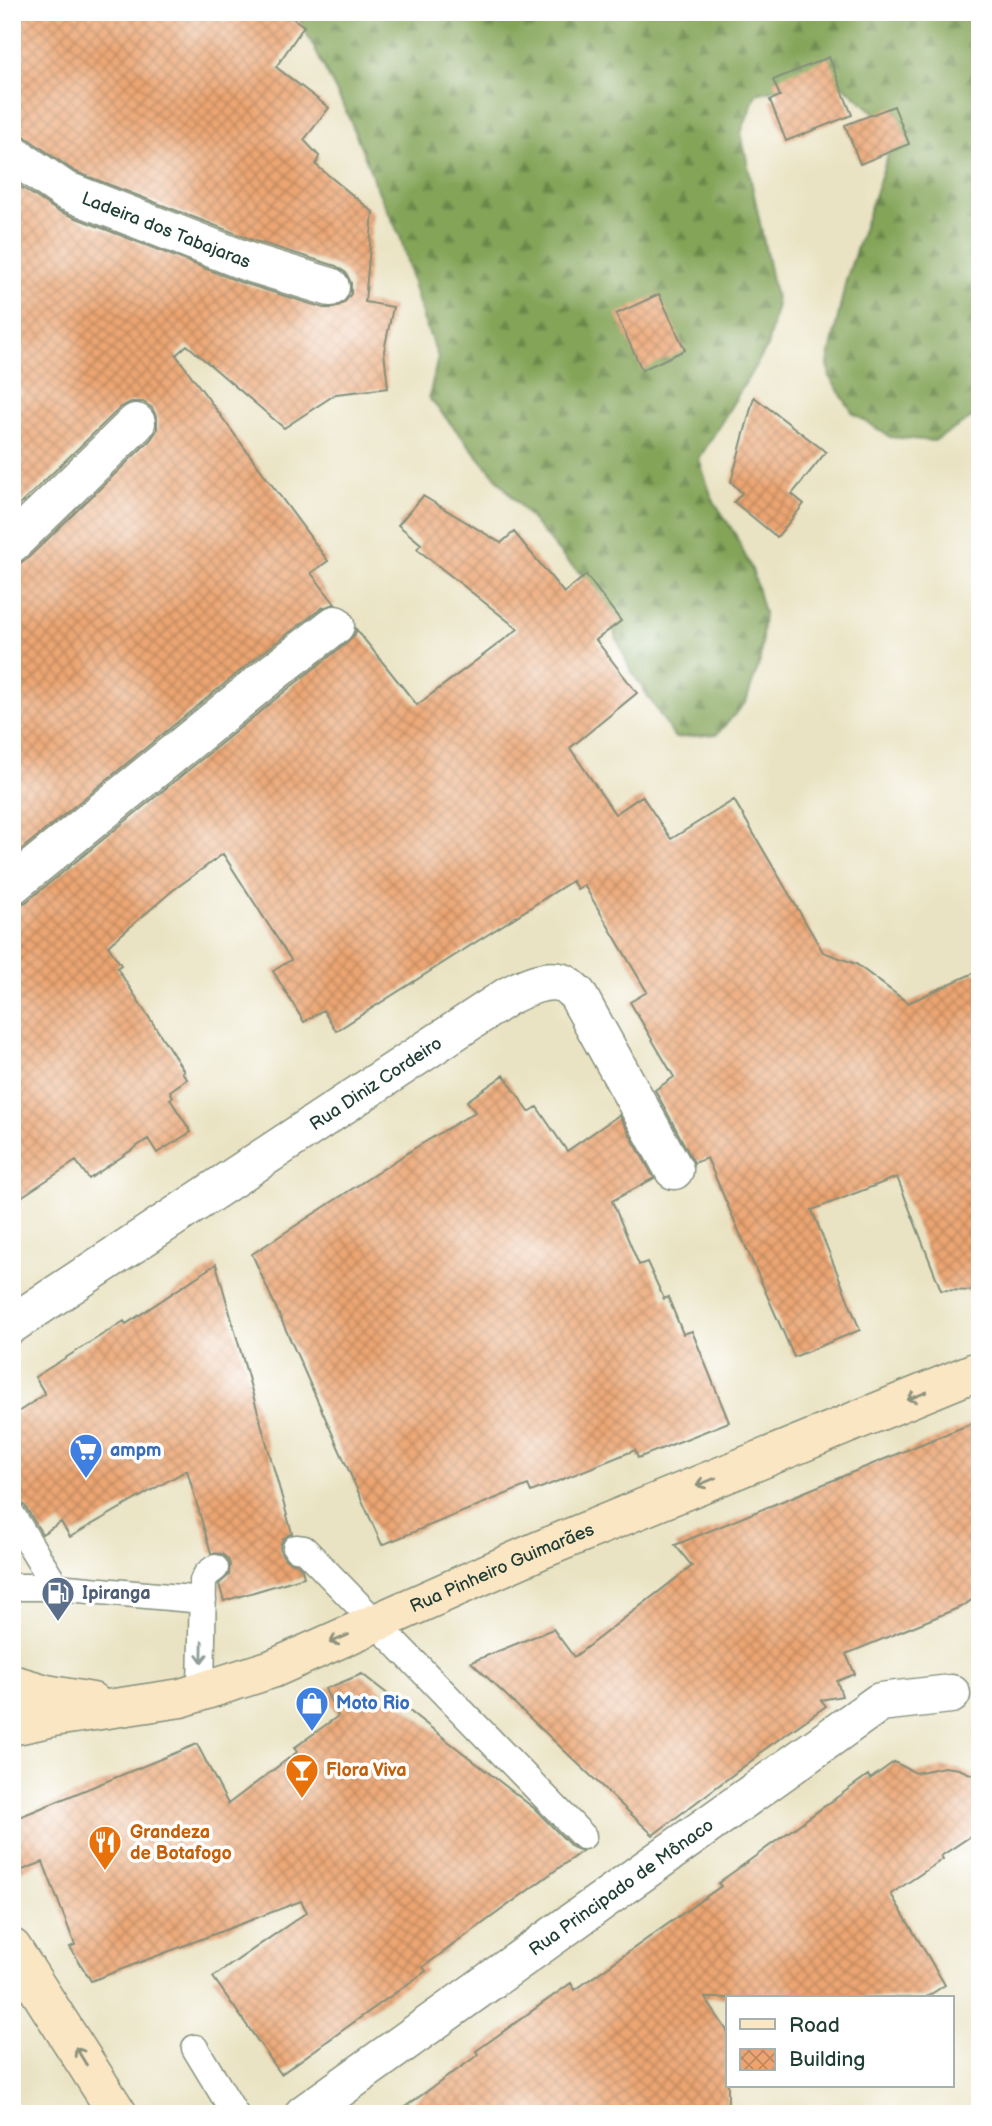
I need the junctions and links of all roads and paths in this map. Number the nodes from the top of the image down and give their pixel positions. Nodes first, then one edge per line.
1 (12, 154) edge
2 (330, 287) dead end
3 (136, 423) dead end
4 (12, 543) edge
5 (335, 625) dead end
6 (12, 885) edge
7 (674, 1170) dead end
8 (12, 1324) edge
9 (980, 1370) edge
10 (12, 1515) edge
11 (296, 1548) dead end
12 (215, 1568) dead end
13 (12, 1587) edge
14 (56, 1587) junction
15 (203, 1600) junction
16 (375, 1623) junction
17 (12, 1684) edge
18 (201, 1692) junction
19 (951, 1694) dead end
20 (118, 1707) junction
21 (12, 1726) edge
22 (583, 1836) dead end
23 (12, 1948) edge
24 (195, 2048) dead end
25 (118, 2114) edge
26 (235, 2114) edge
27 (304, 2114) edge

1 - 2 street, Ladeira dos Tabajaras
3 - 4 street
5 - 6 street
7 - 8 street, Rua Diniz Cordeiro
9 -> 16 main road, Rua Pinheiro Guimarães
10 - 14 lane
11 - 16 lane
12 - 15 lane
13 - 14 lane
14 - 15 lane
15 -> 18 lane
16 -> 18 main road, Rua Pinheiro Guimarães
16 - 22 lane
17 - 20 main road
18 - 20 main road, Rua Pinheiro Guimarães
19 - 27 street, Rua Principado de Mônaco
20 - 21 main road, Rua Pinheiro Guimarães
25 -> 23 main road
24 - 26 lane

